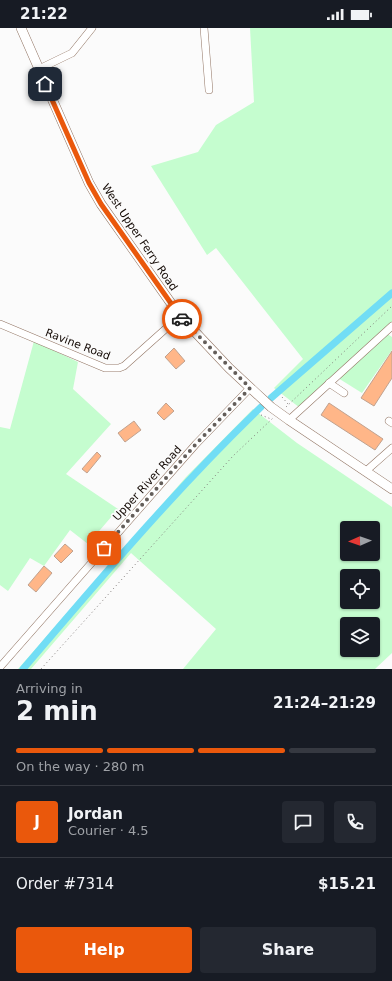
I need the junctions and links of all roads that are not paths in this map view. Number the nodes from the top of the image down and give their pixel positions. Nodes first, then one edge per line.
1 (21, 28) edge
2 (92, 28) edge
3 (204, 28) edge
4 (39, 69) junction
5 (209, 90) dead end
6 (180, 316) junction
7 (0, 324) edge
8 (392, 326) edge
9 (329, 383) junction
10 (250, 388) junction
11 (344, 393) dead end
12 (289, 420) junction
13 (392, 448) edge
14 (366, 471) junction
15 (392, 489) edge
16 (0, 667) edge

1 - 4 main road, West Upper Ferry Road
2 - 4 street
3 - 5 street
4 - 6 main road, West Upper Ferry Road
6 - 7 street, Ravine Road
6 - 10 main road, West Upper Ferry Road
8 - 9 street
9 - 11 street
9 - 12 street
10 - 12 main road, West Upper Ferry Road
10 - 16 street, Upper River Road
12 - 14 main road, West Upper Ferry Road
13 - 14 street
14 - 15 main road, West Upper Ferry Road

